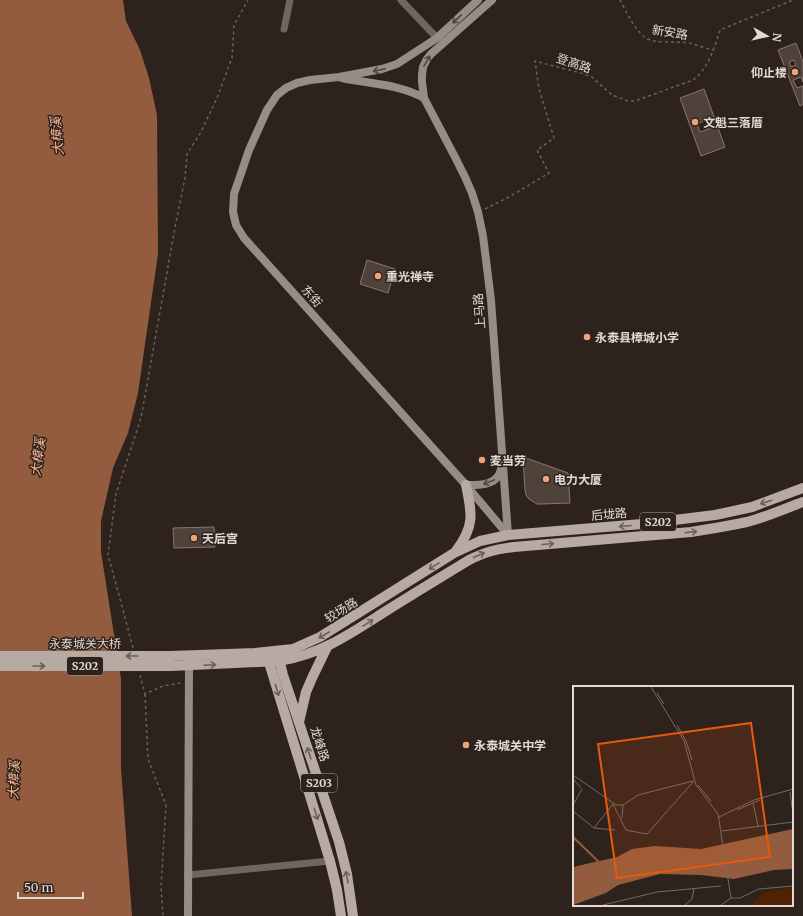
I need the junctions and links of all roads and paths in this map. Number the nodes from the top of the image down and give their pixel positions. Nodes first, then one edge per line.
1 (248, 0) edge
2 (290, 0) edge
3 (401, 0) edge
4 (478, 0) edge
5 (492, 0) edge
6 (620, 0) edge
7 (793, 0) edge
8 (284, 29) dead end
9 (437, 38) junction
10 (713, 50) junction
11 (339, 77) junction
12 (424, 98) junction
13 (478, 212) junction
14 (502, 466) junction
15 (466, 485) junction
16 (803, 488) edge
17 (803, 502) edge
18 (508, 535) junction
19 (509, 548) junction
20 (454, 553) junction
21 (327, 647) junction
22 (133, 648) dead end
23 (0, 656) edge
24 (278, 656) junction
25 (267, 657) junction
26 (171, 661) junction
27 (189, 661) junction
28 (0, 666) edge
29 (139, 671) dead end
30 (188, 681) junction
31 (145, 694) junction
32 (299, 722) junction
33 (330, 861) junction
34 (188, 875) junction
35 (163, 916) edge
36 (188, 916) edge
37 (341, 916) edge
38 (353, 916) edge

1 - 22 path
2 - 8 street
3 - 9 street
4 -> 9 street
12 -> 5 street
6 - 10 path, 新安路
7 - 10 path, 登高路
9 -> 11 street
10 - 13 path, 登高路
11 - 12 street
11 - 15 street, 东街
12 - 13 street, 上马路
13 - 14 street, 上马路
14 -> 15 street
14 - 18 street, 上马路
15 - 18 street, 东街
15 - 20 main road
16 -> 18 main road, 后垅路 / S202
19 -> 17 main road, S202
18 - 19 main road
18 - 20 main road, 较场路 / S202
21 -> 19 main road, 较场路 / S202
20 -> 24 main road, 较场路 / S202
21 - 24 main road, 较场路 / S202
21 - 32 main road
26 -> 23 main road, 永泰城关大桥 / S202, bridge
24 - 25 main road, 较场路 / S202
24 - 32 main road, 龙峰路 / S203
25 - 27 main road, 较场路 / S202
25 -> 33 main road, 龙峰路 / S203
26 - 27 main road, 较场路 / S202
28 -> 26 main road, 永泰城关大桥 / S202, bridge
27 - 30 street
29 - 31 path
30 - 31 path
30 - 34 street
31 - 35 path
38 -> 32 main road, 龙峰路 / S203
33 - 34 street
33 - 37 main road, 龙峰路 / S203
34 - 36 street

